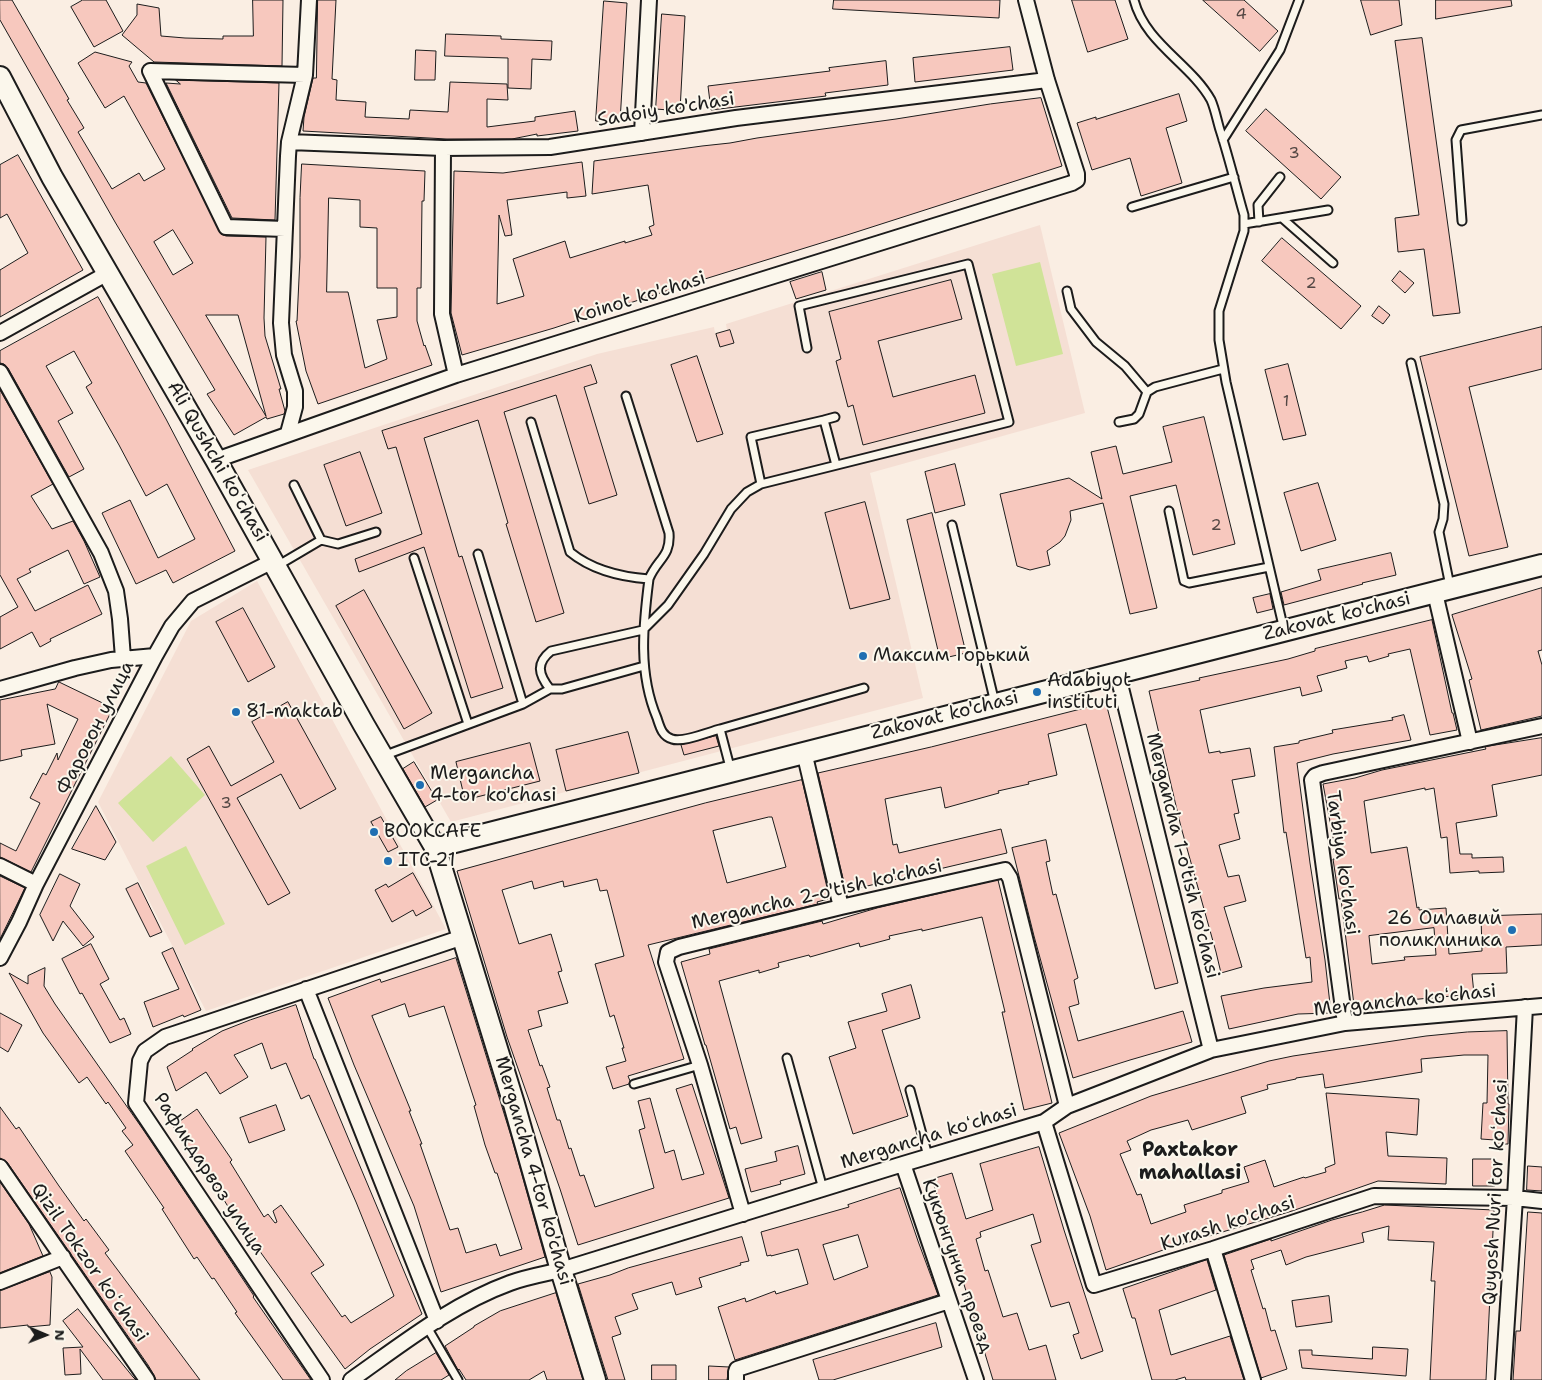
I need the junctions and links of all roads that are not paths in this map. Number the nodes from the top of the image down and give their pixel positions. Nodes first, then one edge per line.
1 (308, 0) edge
2 (648, 0) edge
3 (1026, 0) edge
4 (1134, 0) edge
5 (1299, 0) edge
6 (305, 74) junction
7 (0, 77) edge
8 (1047, 80) junction
9 (1542, 115) edge
10 (642, 133) junction
11 (1223, 140) junction
12 (289, 142) junction
13 (442, 148) junction
14 (1234, 177) junction
15 (1280, 177) dead end
16 (1132, 207) dead end
17 (1328, 210) dead end
18 (1282, 218) junction
19 (1462, 221) dead end
20 (1259, 222) junction
21 (1244, 224) junction
22 (285, 229) junction
23 (1333, 263) dead end
24 (108, 273) junction
25 (1066, 292) dead end
26 (0, 334) edge
27 (807, 348) dead end
28 (1411, 363) dead end
29 (1223, 369) junction
30 (0, 372) edge
31 (456, 375) junction
32 (1147, 392) junction
33 (626, 396) dead end
34 (835, 417) dead end
35 (824, 420) junction
36 (531, 422) dead end
37 (1119, 422) dead end
38 (288, 433) junction
39 (216, 460) junction
40 (836, 465) junction
41 (761, 484) junction
42 (294, 485) dead end
43 (1169, 511) dead end
44 (952, 525) dead end
45 (376, 532) dead end
46 (321, 540) junction
47 (478, 554) dead end
48 (414, 558) dead end
49 (275, 564) junction
50 (1542, 564) edge
51 (1269, 567) junction
52 (649, 579) junction
53 (1443, 591) junction
54 (643, 630) junction
55 (1284, 630) junction
56 (155, 656) junction
57 (123, 658) junction
58 (644, 666) junction
59 (1117, 672) junction
60 (1, 687) edge
61 (864, 688) dead end
62 (550, 689) junction
63 (995, 703) junction
64 (523, 704) junction
65 (468, 724) junction
66 (1542, 726) edge
67 (720, 729) junction
68 (1470, 742) junction
69 (804, 752) junction
70 (383, 756) junction
71 (731, 771) junction
72 (435, 847) junction
73 (0, 866) edge
74 (36, 884) junction
75 (841, 907) junction
76 (463, 937) junction
77 (0, 958) edge
78 (306, 989) junction
79 (1542, 1006) edge
80 (1525, 1007) junction
81 (1345, 1023) junction
82 (1211, 1050) junction
83 (787, 1058) dead end
84 (700, 1066) junction
85 (634, 1084) dead end
86 (910, 1090) dead end
87 (1067, 1106) junction
88 (1044, 1122) junction
89 (928, 1156) junction
90 (903, 1164) junction
91 (0, 1167) edge
92 (823, 1189) junction
93 (1515, 1198) junction
94 (1542, 1201) edge
95 (743, 1214) junction
96 (1213, 1249) junction
97 (63, 1257) junction
98 (561, 1270) junction
99 (0, 1282) edge
100 (949, 1301) junction
101 (432, 1324) junction
102 (147, 1380) edge
103 (322, 1380) edge
104 (350, 1380) edge
105 (458, 1380) edge
106 (595, 1380) edge
107 (736, 1380) edge
108 (976, 1380) edge
109 (1253, 1380) edge
110 (1503, 1380) edge

1 - 6 street
2 - 10 street
3 - 8 street
4 - 11 lane
5 - 11 lane
6 - 12 street
6 - 22 street
7 - 24 main road, Ali Qushchi koʻchasi
8 - 10 street, Sadoiy ko'chasi
8 - 31 street, Koinot ko'chasi
9 - 19 lane
10 - 13 street, Sadoiy ko'chasi
11 - 14 lane
12 - 13 street, Sadoiy ko'chasi
12 - 22 street
13 - 31 street
14 - 16 lane
14 - 21 lane
15 - 20 lane
17 - 18 lane
18 - 20 lane
18 - 23 lane
20 - 21 lane
21 - 29 lane
22 - 38 street
24 - 26 street
24 - 39 main road, Ali Qushchi koʻchasi
25 - 32 lane
27 - 40 lane
28 - 53 lane
29 - 32 lane
29 - 51 lane
30 - 57 street
31 - 38 street, Koinot ko'chasi
32 - 37 lane
33 - 52 lane
34 - 35 lane
35 - 40 lane
35 - 41 lane
36 - 52 lane
38 - 39 street, Koinot ko'chasi
39 - 49 main road, Ali Qushchi koʻchasi
40 - 41 lane
41 - 54 lane
42 - 46 lane
43 - 51 lane
44 - 63 lane
45 - 46 lane
46 - 49 lane
47 - 64 lane
48 - 65 lane
49 - 56 street, Фаровон улица
49 - 70 main road, Ali Qushchi koʻchasi
50 - 53 main road, Zakovat ko'chasi
51 - 55 lane
52 - 54 lane
53 - 55 main road, Zakovat ko'chasi
53 - 68 street
54 - 58 lane
54 - 62 lane
55 - 59 main road, Zakovat ko'chasi
56 - 57 street
56 - 74 street, Фаровон улица
57 - 60 street
58 - 62 lane
58 - 67 lane
59 - 63 main road, Zakovat ko'chasi
59 - 82 street, Mergancha 1-o'tish ko'chasi
61 - 67 lane
62 - 64 lane
63 - 69 main road, Zakovat ko'chasi
64 - 65 lane
65 - 70 lane
66 - 68 street, Tarbiya ko'chasi
67 - 71 lane
68 - 81 street, Tarbiya ko'chasi
69 - 71 main road, Zakovat ko'chasi
69 - 75 street
70 - 72 main road, Ali Qushchi koʻchasi
71 - 72 main road, Zakovat ko'chasi
72 - 76 main road, Mergancha 4-tor ko'chasi
73 - 74 street
74 - 77 street, Фаровон улица
75 - 84 street, Mergancha 2-o'tish ko'chasi
75 - 87 street, Mergancha 2-o'tish ko'chasi
76 - 78 street, Рафикдарвоз улица
76 - 98 main road, Mergancha 4-tor ko'chasi
78 - 101 street
78 - 103 street, Рафикдарвоз улица
79 - 80 street, Mergancha koʻchasi
80 - 81 street, Mergancha koʻchasi
80 - 93 street, Quyosh Nuri tor koʻchasi
81 - 82 street, Mergancha koʻchasi
82 - 87 street, Mergancha koʻchasi
83 - 92 lane
84 - 85 lane
84 - 95 street, Mergancha 2-o'tish ko'chasi
86 - 89 lane
87 - 88 street, Mergancha koʻchasi
88 - 89 street, Mergancha koʻchasi
88 - 96 street, Kurash ko'chasi
89 - 90 street, Mergancha koʻchasi
90 - 92 street, Mergancha koʻchasi
90 - 100 street, Кукюнгунча проезд
91 - 97 street, Qizil Tokzor koʻchasi
92 - 95 street, Mergancha koʻchasi
93 - 94 street, Kurash ko'chasi
93 - 96 street, Kurash ko'chasi
93 - 110 street, Quyosh Nuri tor koʻchasi
95 - 98 street, Mergancha koʻchasi
96 - 109 street
97 - 99 street
97 - 102 street, Qizil Tokzor koʻchasi
98 - 101 street, Mergancha koʻchasi
98 - 106 main road, Mergancha 4-tor ko'chasi
100 - 107 street
100 - 108 street, Кукюнгунча проезд
101 - 104 street, Mergancha koʻchasi
101 - 105 lane

